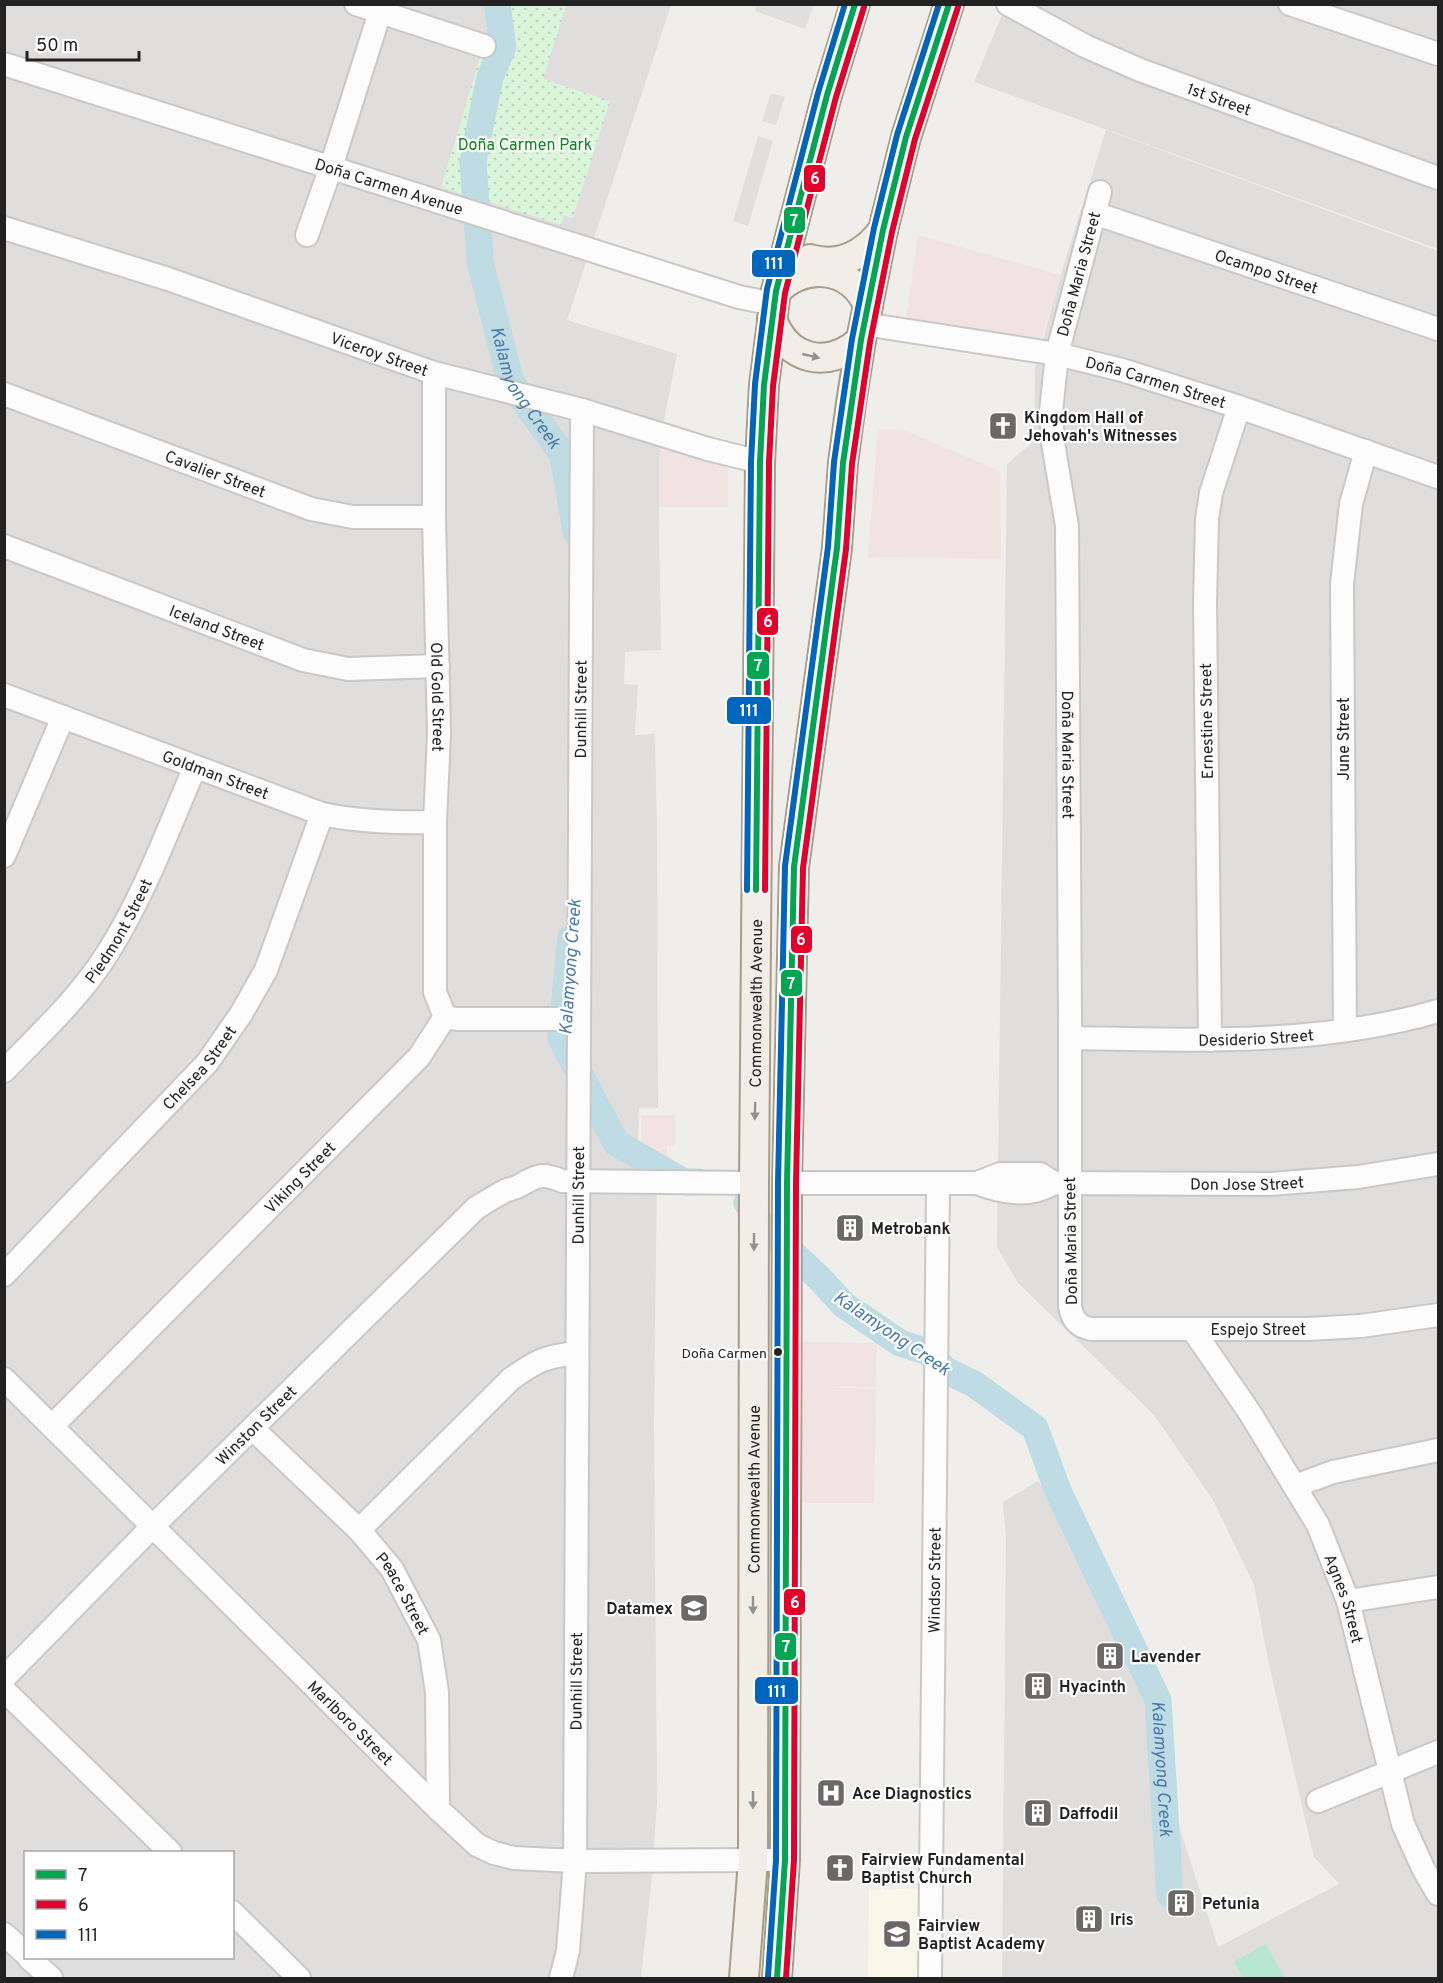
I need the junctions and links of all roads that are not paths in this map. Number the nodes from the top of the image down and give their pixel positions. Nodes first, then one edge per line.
1 (356, 4) edge
2 (855, 4) edge
3 (949, 4) edge
4 (1008, 4) edge
5 (1290, 4) edge
6 (380, 12) junction
7 (484, 46) dead end
8 (1438, 54) edge
9 (4, 64) edge
10 (331, 167) junction
11 (1438, 177) edge
12 (1097, 202) joint
13 (4, 228) edge
14 (883, 230) junction
15 (307, 235) dead end
16 (788, 246) junction
17 (774, 305) junction
18 (865, 323) junction
19 (1438, 329) edge
20 (1057, 354) junction
21 (434, 374) junction
22 (4, 394) edge
23 (1239, 407) junction
24 (582, 410) junction
25 (1366, 451) junction
26 (760, 462) junction
27 (1438, 477) edge
28 (434, 517) junction
29 (4, 546) edge
30 (438, 666) junction
31 (4, 695) edge
32 (63, 717) junction
33 (195, 767) junction
34 (322, 814) junction
35 (435, 822) junction
36 (4, 856) edge
37 (1438, 1011) edge
38 (445, 1017) junction
39 (578, 1019) junction
40 (1345, 1030) junction
41 (1070, 1038) junction
42 (1210, 1040) junction
43 (4, 1071) edge
44 (1438, 1164) edge
45 (571, 1181) junction
46 (754, 1183) junction
47 (787, 1183) junction
48 (1062, 1183) junction
49 (938, 1184) junction
50 (4, 1275) edge
51 (1438, 1315) edge
52 (1078, 1324) joint
53 (1193, 1330) junction
54 (578, 1353) junction
55 (4, 1379) edge
56 (52, 1426) junction
57 (252, 1429) junction
58 (1438, 1450) edge
59 (1295, 1486) junction
60 (153, 1526) junction
61 (360, 1530) junction
62 (1438, 1587) edge
63 (1348, 1601) junction
64 (4, 1678) edge
65 (4, 1690) edge
66 (1438, 1752) edge
67 (1390, 1772) junction
68 (1318, 1801) dead end
69 (438, 1809) junction
70 (169, 1851) edge
71 (785, 1860) junction
72 (753, 1861) junction
73 (575, 1862) junction
74 (1438, 1894) edge
75 (234, 1914) edge
76 (4, 1934) edge
77 (24, 1952) edge
78 (30, 1959) edge
79 (51, 1978) edge
80 (299, 1978) edge
81 (561, 1978) edge
82 (744, 1978) edge
83 (777, 1978) edge
84 (930, 1978) edge

1 - 6 street
2 - 16 main road, Commonwealth Avenue
3 - 14 main road, Commonwealth Avenue
4 - 11 street, 1st Street
5 - 8 street
6 - 7 street
6 - 10 street
9 - 10 street, Doña Carmen Avenue
10 - 15 street
10 - 17 street, Doña Carmen Avenue
12 - 19 street, Ocampo Street
12 - 20 street, Doña Maria Street
13 - 21 street, Viceroy Street
14 - 16 main road
14 - 18 main road, Commonwealth Avenue
16 - 17 main road, Commonwealth Avenue
17 - 18 main road
17 -> 18 main road
17 - 26 main road, Commonwealth Avenue
18 - 20 street, Doña Carmen Street
18 - 47 main road, Commonwealth Avenue
20 - 23 street, Doña Carmen Street
20 - 41 street, Doña Maria Street
21 - 24 street, Viceroy Street
21 - 28 street, Old Gold Street
22 - 28 street, Cavalier Street
23 - 25 street, Doña Carmen Street
23 - 42 street, Ernestine Street
24 - 26 street, Viceroy Street
24 - 39 street, Dunhill Street
25 - 27 street, Doña Carmen Street
25 - 40 street, June Street
26 -> 46 main road, Commonwealth Avenue
28 - 30 street, Old Gold Street
29 - 30 street, Iceland Street
30 - 35 street, Old Gold Street
31 - 32 street, Goldman Street
32 - 33 street, Goldman Street
32 - 36 street
33 - 34 street, Goldman Street
33 - 43 street, Piedmont Street
34 - 35 street, Goldman Street
34 - 50 street, Chelsea Street
35 - 38 street, Old Gold Street
37 - 40 street, Desiderio Street
38 - 39 street
38 - 56 street, Viking Street
39 - 45 street, Dunhill Street
40 - 42 street, Desiderio Street
41 - 42 street, Desiderio Street
41 - 48 street, Doña Maria Street
44 - 48 street, Don Jose Street
45 - 46 street, Winston Street
45 - 54 street, Dunhill Street
45 - 57 street, Winston Street
46 -> 72 main road, Commonwealth Avenue
47 - 49 street, Don Jose Street
47 - 71 main road, Commonwealth Avenue
48 - 49 street, Don Jose Street
48 - 52 street, Doña Maria Street
49 - 84 street, Windsor Street
51 - 53 street, Espejo Street
52 - 53 street, Espejo Street
53 - 59 street, Agnes Street
54 - 61 street
54 - 73 street, Dunhill Street
55 - 56 street, Marlboro Street
56 - 60 street, Marlboro Street
57 - 60 street, Winston Street
57 - 61 street, Peace Street
58 - 59 street
59 - 63 street, Agnes Street
60 - 64 street, Winston Street
60 - 69 street, Marlboro Street
61 - 69 street, Peace Street
62 - 63 street
63 - 67 street, Agnes Street
65 - 70 street
66 - 67 street
67 - 68 street
67 - 74 street, Agnes Street
69 - 73 street, Marlboro Street
71 - 72 street, Marlboro Street
71 - 83 main road, Commonwealth Avenue
72 - 73 street, Marlboro Street
72 - 82 main road, Commonwealth Avenue
73 - 81 street, Dunhill Street
75 - 80 street
76 - 77 street
78 - 79 street

